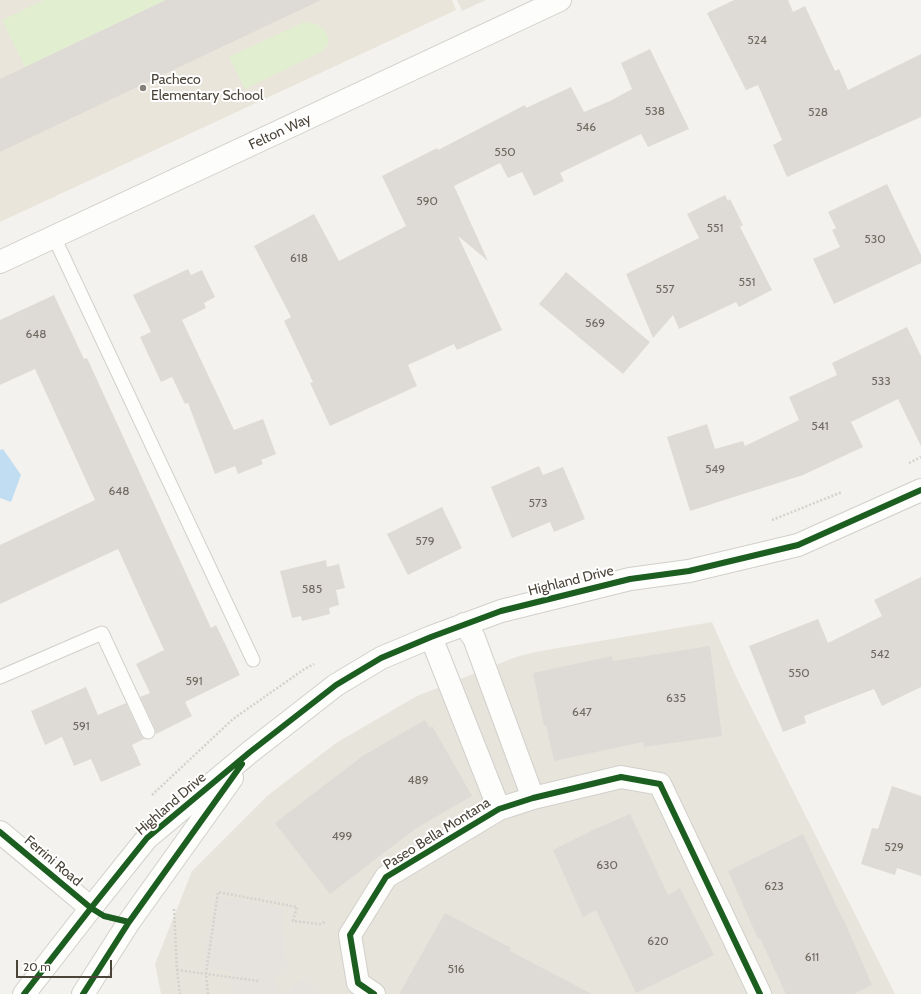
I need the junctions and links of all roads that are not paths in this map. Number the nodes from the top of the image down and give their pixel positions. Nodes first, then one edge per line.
1 (560, 0) edge
2 (54, 237) junction
3 (0, 262) edge
4 (921, 490) edge
5 (464, 624) junction
6 (431, 637) junction
7 (253, 660) dead end
8 (0, 677) edge
9 (148, 732) dead end
10 (250, 752) junction
11 (533, 798) junction
12 (499, 809) junction
13 (0, 832) edge
14 (91, 908) junction
15 (24, 994) edge
16 (82, 994) edge
17 (374, 994) edge
18 (760, 994) edge

1 - 2 street, Felton Way
2 - 3 street, Felton Way
2 - 7 lane
4 - 5 street, Highland Drive
5 - 6 street, Highland Drive
5 - 11 street
6 - 10 street, Highland Drive
6 - 12 street, Paseo Bella Montana
8 - 9 lane
10 - 14 street, Highland Drive
10 - 16 street, Highland Drive
11 - 12 street, Paseo Bella Montana
11 - 18 street, Paseo Bella Montana
12 - 17 street, Paseo Bella Montana
13 - 14 street, Ferrini Road
14 - 15 street, Highland Drive

